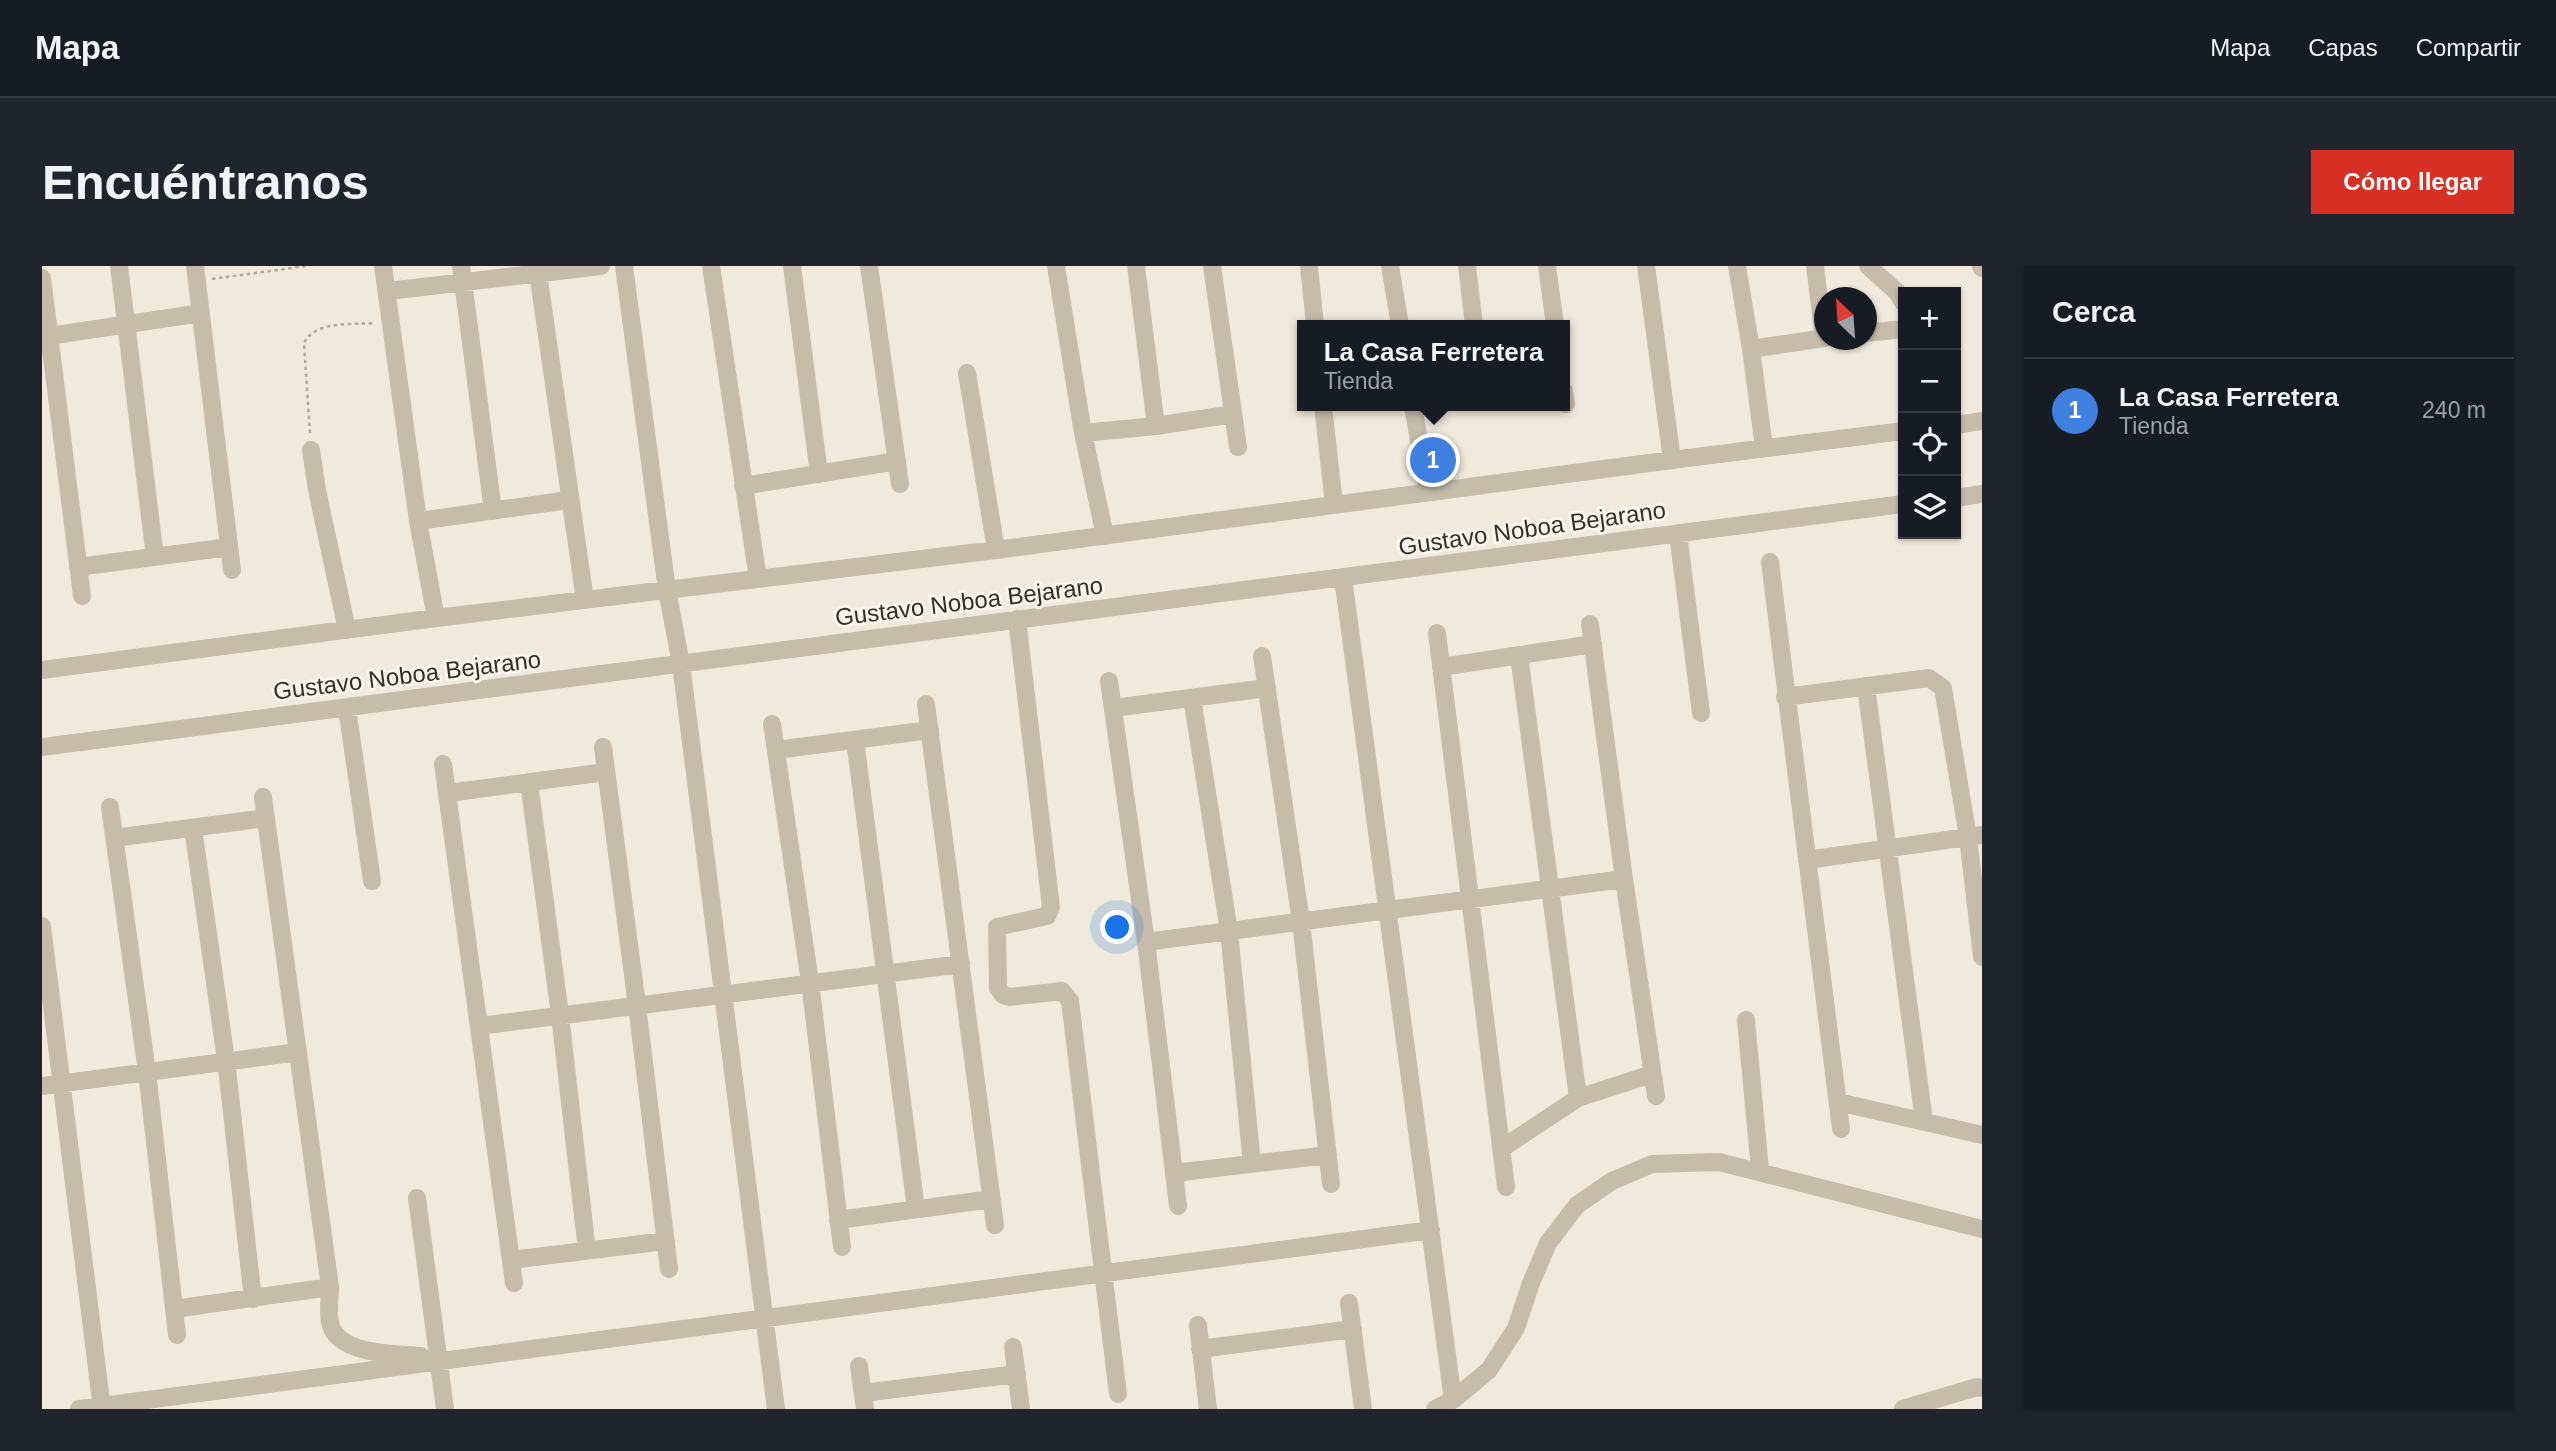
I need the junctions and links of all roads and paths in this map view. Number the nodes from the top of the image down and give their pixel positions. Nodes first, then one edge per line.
1 (119, 266) edge
2 (306, 266) edge
3 (383, 266) edge
4 (601, 266) edge
5 (624, 266) edge
6 (711, 266) edge
7 (792, 266) edge
8 (869, 266) edge
9 (1056, 266) edge
10 (1136, 266) edge
11 (1212, 266) edge
12 (1309, 266) edge
13 (1390, 266) edge
14 (1467, 266) edge
15 (1547, 266) edge
16 (1646, 266) edge
17 (1737, 266) edge
18 (1815, 266) edge
19 (1868, 266) edge
20 (537, 270) edge
21 (196, 274) edge
22 (462, 274) edge
23 (42, 278) edge
24 (1818, 287) edge
25 (388, 291) junction
26 (1898, 292) edge
27 (201, 313) junction
28 (1314, 320) edge
29 (1399, 320) edge
30 (1473, 320) edge
31 (1554, 320) edge
32 (391, 322) junction
33 (127, 324) junction
34 (1898, 330) edge
35 (1877, 332) edge
36 (46, 336) edge
37 (1814, 340) edge
38 (1751, 349) junction
39 (967, 373) dead end
40 (1325, 411) edge
41 (1414, 411) edge
42 (1233, 414) junction
43 (1982, 421) edge
44 (1961, 424) edge
45 (1156, 426) junction
46 (1898, 432) edge
47 (1083, 433) junction
48 (1238, 447) dead end
49 (1764, 448) junction
50 (312, 450) joint
51 (1672, 460) junction
52 (897, 461) junction
53 (819, 474) junction
54 (900, 484) dead end
55 (743, 486) junction
56 (1428, 492) junction
57 (1982, 494) edge
58 (1961, 497) edge
59 (569, 500) junction
60 (1334, 505) junction
61 (1898, 505) edge
62 (493, 511) junction
63 (418, 522) junction
64 (1678, 534) junction
65 (1105, 536) junction
66 (229, 547) junction
67 (996, 550) junction
68 (155, 557) junction
69 (1770, 562) dead end
70 (78, 567) junction
71 (232, 570) dead end
72 (1343, 578) junction
73 (758, 579) junction
74 (667, 590) junction
75 (82, 596) dead end
76 (585, 600) junction
77 (436, 618) junction
78 (1017, 619) junction
79 (1590, 624) dead end
80 (346, 630) junction
81 (1437, 633) dead end
82 (1593, 644) junction
83 (1519, 655) junction
84 (1262, 656) dead end
85 (681, 664) junction
86 (1441, 667) junction
87 (42, 670) edge
88 (1110, 681) dead end
89 (1866, 686) junction
90 (1267, 688) junction
91 (1785, 697) junction
92 (1192, 698) junction
93 (926, 704) dead end
94 (346, 708) junction
95 (1113, 709) junction
96 (1700, 713) dead end
97 (772, 724) dead end
98 (930, 730) junction
99 (855, 740) junction
100 (42, 747) edge
101 (603, 747) dead end
102 (776, 750) junction
103 (443, 764) dead end
104 (606, 772) junction
105 (529, 782) junction
106 (447, 793) junction
107 (263, 797) dead end
108 (110, 807) dead end
109 (266, 818) junction
110 (193, 828) junction
111 (1975, 836) edge
112 (114, 838) junction
113 (1886, 849) junction
114 (1807, 860) junction
115 (1624, 879) junction
116 (372, 881) dead end
117 (1550, 889) junction
118 (1470, 900) junction
119 (1388, 911) junction
120 (1301, 922) junction
121 (42, 926) edge
122 (1229, 931) junction
123 (1146, 942) junction
124 (1982, 957) edge
125 (961, 964) junction
126 (886, 973) junction
127 (810, 982) junction
128 (723, 993) junction
129 (638, 1005) junction
130 (560, 1015) junction
131 (1746, 1020) dead end
132 (479, 1026) junction
133 (298, 1052) junction
134 (226, 1060) junction
135 (146, 1072) junction
136 (1652, 1074) junction
137 (62, 1084) junction
138 (42, 1086) edge
139 (1656, 1096) dead end
140 (1578, 1098) junction
141 (1838, 1102) junction
142 (1924, 1121) junction
143 (1841, 1129) dead end
144 (1982, 1135) edge
145 (1501, 1149) junction
146 (1328, 1155) junction
147 (1252, 1164) junction
148 (1760, 1170) junction
149 (1174, 1172) junction
150 (1331, 1184) dead end
151 (1506, 1187) dead end
152 (417, 1198) dead end
153 (992, 1199) junction
154 (1178, 1206) dead end
155 (916, 1209) junction
156 (838, 1220) junction
157 (995, 1225) dead end
158 (1982, 1228) edge
159 (1431, 1230) junction
160 (666, 1241) junction
161 (842, 1247) dead end
162 (587, 1251) junction
163 (511, 1259) junction
164 (669, 1269) dead end
165 (1104, 1273) junction
166 (514, 1283) dead end
167 (330, 1287) junction
168 (253, 1299) junction
169 (1349, 1303) dead end
170 (174, 1309) junction
171 (765, 1318) junction
172 (1198, 1325) dead end
173 (1353, 1329) junction
174 (177, 1335) dead end
175 (1013, 1347) dead end
176 (1200, 1349) junction
177 (438, 1359) junction
178 (859, 1366) dead end
179 (1017, 1374) junction
180 (1982, 1388) edge
181 (1118, 1394) dead end
182 (1453, 1400) junction
183 (864, 1401) edge
184 (102, 1408) edge
185 (79, 1409) edge
186 (445, 1409) edge
187 (776, 1409) edge
188 (1021, 1409) edge
189 (1208, 1409) edge
190 (1363, 1409) edge
191 (1436, 1409) edge
192 (1903, 1409) edge

1 - 33 street
2 - 21 path
3 - 25 street
4 - 20 street
5 - 74 street
6 - 55 street
7 - 53 street
8 - 52 street
9 - 47 street
10 - 45 street
11 - 42 street
12 - 28 street
13 - 29 street
14 - 30 street
15 - 31 street
16 - 51 street
17 - 38 street
18 - 24 street
19 - 26 street
20 - 22 street
20 - 59 street
21 - 27 street
22 - 25 street
22 - 62 street
23 - 36 street
25 - 32 street
27 - 33 street
27 - 66 street
32 - 50 path
32 - 63 street
33 - 36 street
33 - 68 street
34 - 35 street
36 - 70 street
37 - 38 street
38 - 49 street
39 - 67 street
40 - 60 street
41 - 56 street
42 - 45 street
42 - 48 street
43 - 44 street
45 - 47 street
46 - 49 street, Gustavo Noboa Bejarano
47 - 65 street
49 - 51 street, Gustavo Noboa Bejarano
50 - 80 street
51 - 56 street, Gustavo Noboa Bejarano
52 - 53 street
52 - 54 street
53 - 55 street
55 - 73 street
56 - 60 street, Gustavo Noboa Bejarano
57 - 58 street
59 - 62 street
59 - 76 street
60 - 65 street, Gustavo Noboa Bejarano
61 - 64 street, Gustavo Noboa Bejarano
62 - 63 street
63 - 77 street
64 - 72 street, Gustavo Noboa Bejarano
64 - 96 street
65 - 67 street, Gustavo Noboa Bejarano
66 - 68 street
66 - 71 street
67 - 73 street, Gustavo Noboa Bejarano
68 - 70 street
69 - 91 street
70 - 75 street
72 - 78 street, Gustavo Noboa Bejarano
72 - 119 street
73 - 74 street, Gustavo Noboa Bejarano
74 - 76 street, Gustavo Noboa Bejarano
74 - 85 street
76 - 77 street, Gustavo Noboa Bejarano
77 - 80 street, Gustavo Noboa Bejarano
78 - 85 street, Gustavo Noboa Bejarano
78 - 165 street
79 - 82 street
80 - 87 street, Gustavo Noboa Bejarano
81 - 86 street
82 - 83 street
82 - 115 street
83 - 86 street
83 - 117 street
84 - 90 street
85 - 94 street, Gustavo Noboa Bejarano
85 - 128 street
86 - 118 street
88 - 95 street
89 - 91 street
89 - 111 street
89 - 113 street
90 - 92 street
90 - 120 street
91 - 114 street
92 - 95 street
92 - 122 street
93 - 98 street
94 - 100 street, Gustavo Noboa Bejarano
94 - 116 street
95 - 123 street
97 - 102 street
98 - 99 street
98 - 125 street
99 - 102 street
99 - 126 street
101 - 104 street
102 - 127 street
103 - 106 street
104 - 105 street
104 - 129 street
105 - 106 street
105 - 130 street
106 - 132 street
107 - 109 street
108 - 112 street
109 - 110 street
109 - 133 street
110 - 112 street
110 - 134 street
111 - 113 street
111 - 124 street
112 - 135 street
113 - 114 street
113 - 142 street
114 - 141 street
115 - 117 street
115 - 136 street
117 - 118 street
117 - 140 street
118 - 119 street
118 - 145 street
119 - 120 street
119 - 159 street
120 - 122 street
120 - 146 street
121 - 137 street
122 - 123 street
122 - 147 street
123 - 149 street
125 - 126 street
125 - 153 street
126 - 127 street
126 - 155 street
127 - 128 street
127 - 156 street
128 - 129 street
128 - 171 street
129 - 130 street
129 - 160 street
130 - 132 street
130 - 162 street
131 - 148 street
132 - 163 street
133 - 134 street
133 - 167 street
134 - 135 street
134 - 168 street
135 - 137 street
135 - 170 street
136 - 139 street
136 - 140 street
137 - 138 street
137 - 184 street
140 - 145 street
141 - 142 street
141 - 143 street
142 - 144 street
145 - 151 street
146 - 147 street
146 - 150 street
147 - 149 street
148 - 158 street
148 - 182 street
149 - 154 street
152 - 177 street
153 - 155 street
153 - 157 street
155 - 156 street
156 - 161 street
159 - 165 street
159 - 182 street
160 - 162 street
160 - 164 street
162 - 163 street
163 - 166 street
165 - 171 street
165 - 181 street
167 - 168 street
167 - 177 street
168 - 170 street
169 - 173 street
170 - 174 street
171 - 177 street
171 - 187 street
172 - 176 street
173 - 176 street
173 - 190 street
175 - 179 street
176 - 189 street
177 - 184 street
177 - 186 street
178 - 183 street
179 - 183 street
179 - 188 street
180 - 192 street
182 - 191 street
184 - 185 street

